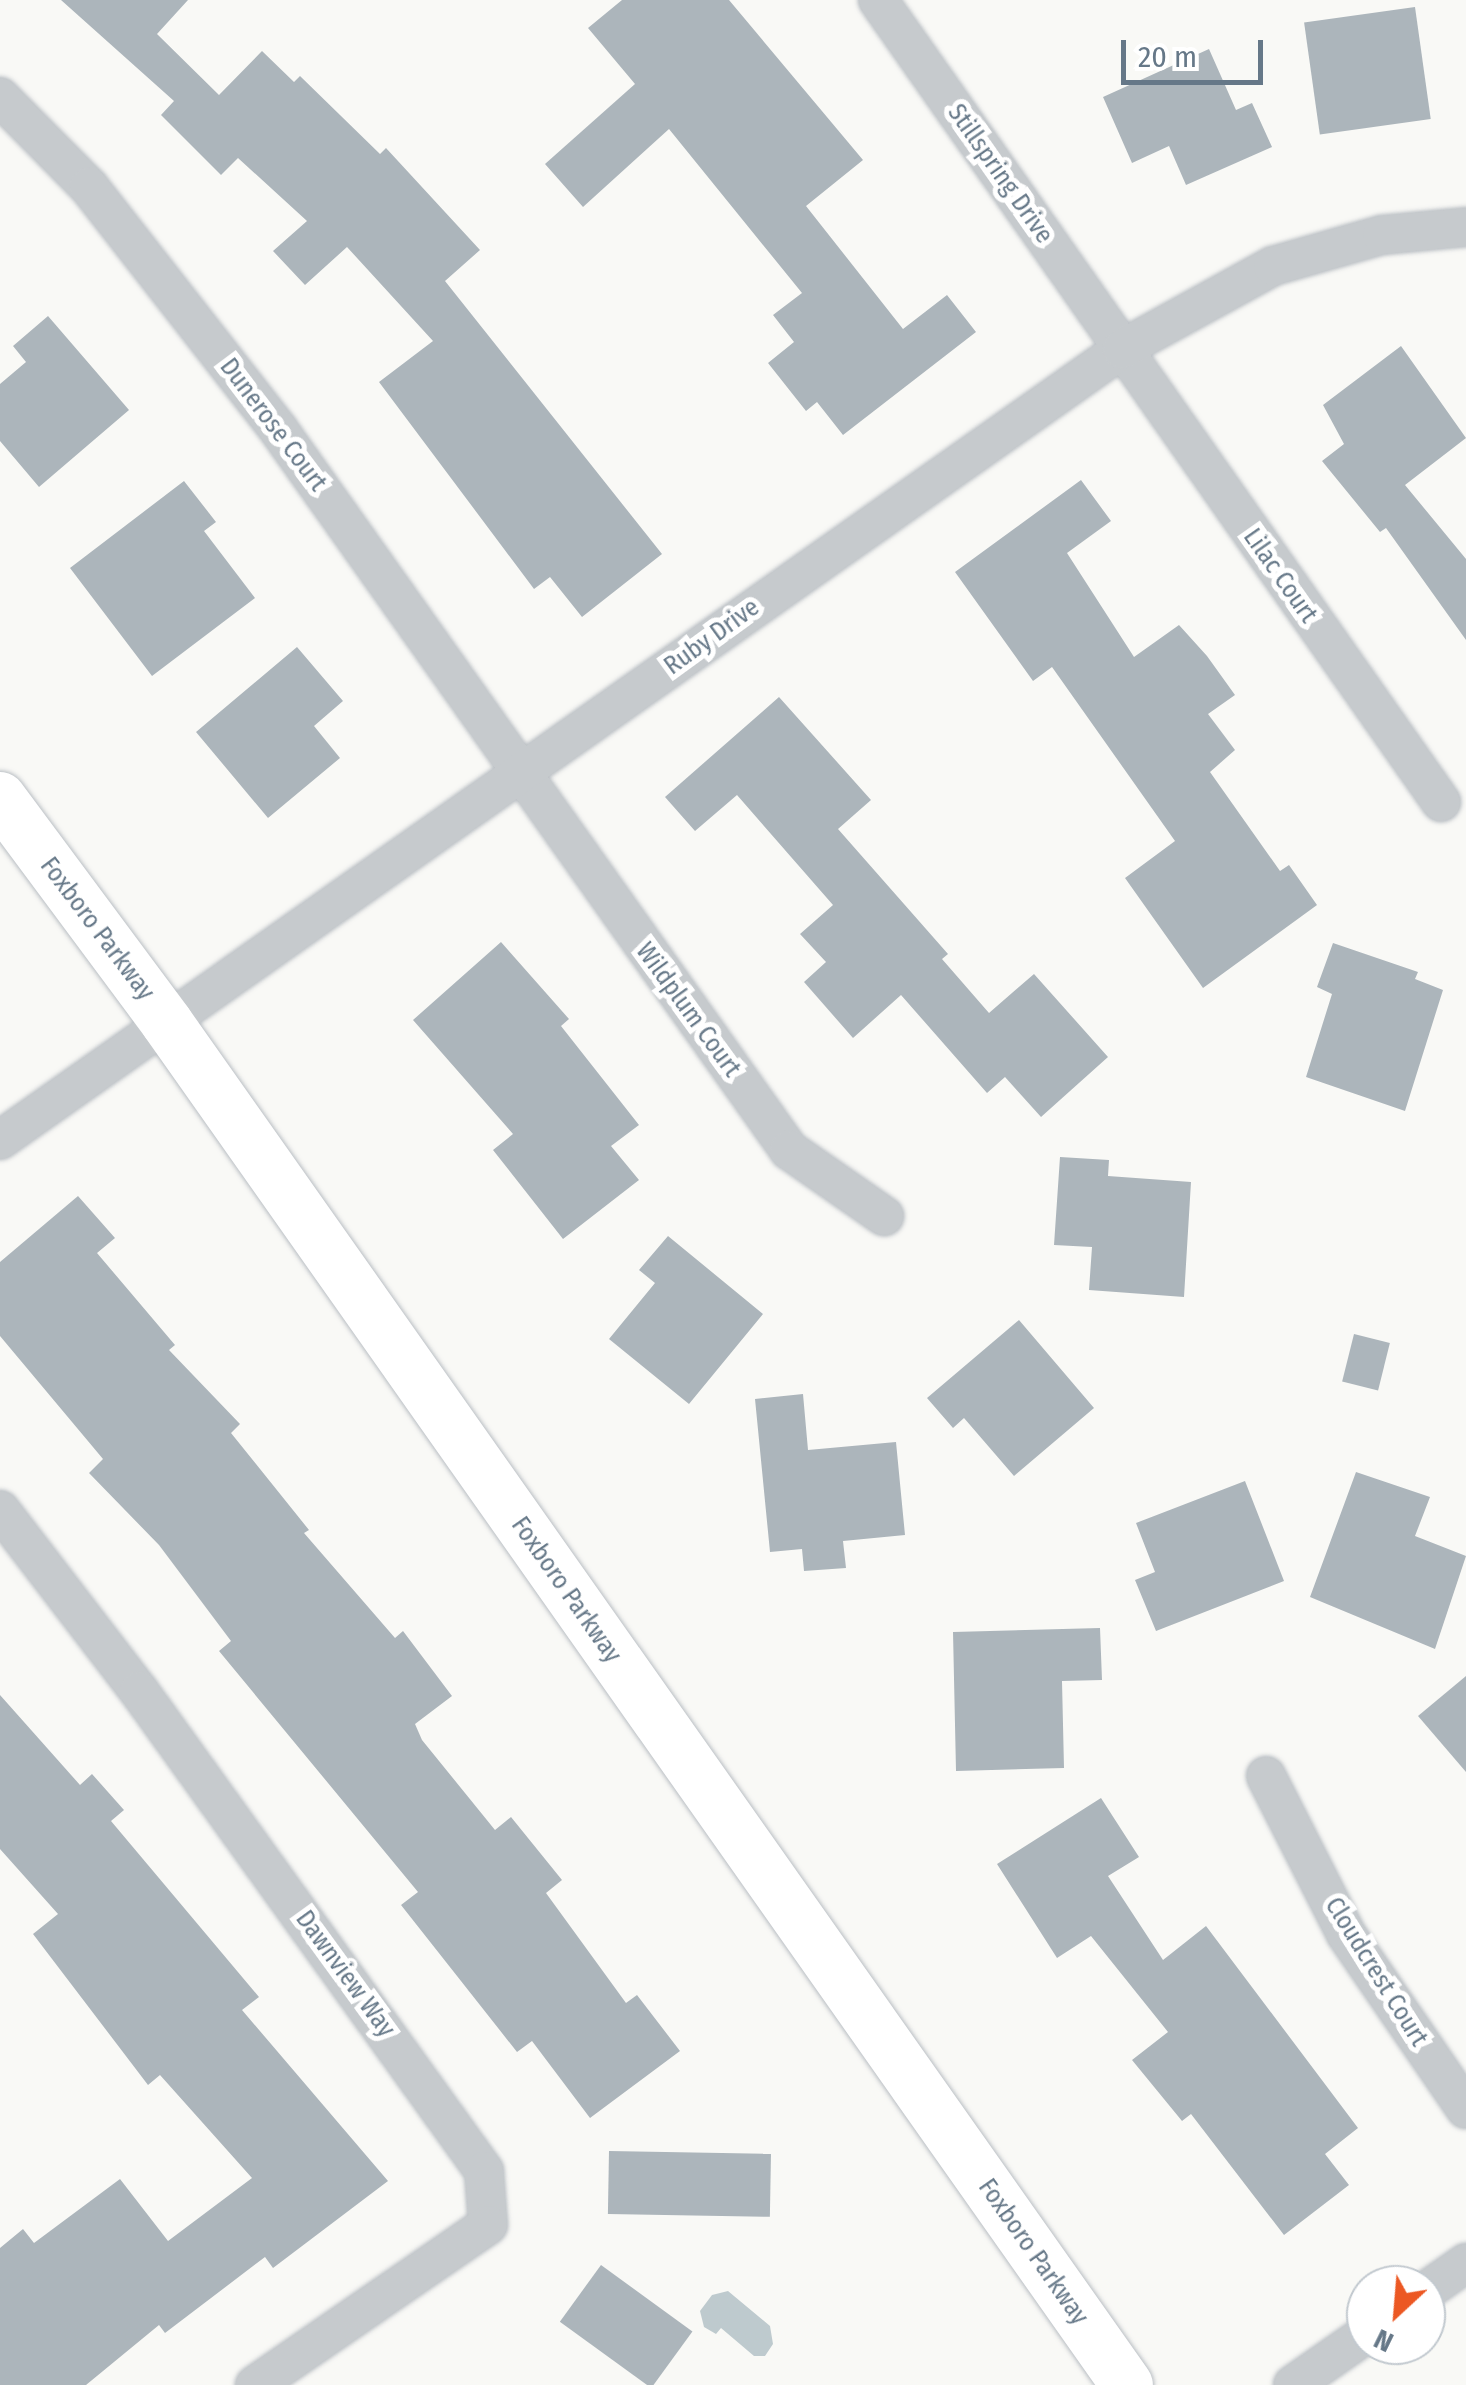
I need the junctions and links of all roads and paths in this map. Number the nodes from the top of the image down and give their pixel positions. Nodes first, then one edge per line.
1 (878, 0) edge
2 (0, 97) edge
3 (1466, 226) edge
4 (1122, 349) junction
5 (519, 776) junction
6 (0, 798) edge
7 (1440, 802) dead end
8 (167, 1023) junction
9 (0, 1140) edge
10 (884, 1216) dead end
11 (0, 1510) edge
12 (1266, 1776) dead end
13 (1466, 2109) edge
14 (1346, 2348) edge
15 (255, 2385) edge
16 (1126, 2385) edge
17 (1294, 2385) edge

1 - 4 street, Stillspring Drive
2 - 5 street, Dunerose Court
3 - 4 street, Ruby Drive
4 - 5 street, Ruby Drive
4 - 7 street, Lilac Court
5 - 8 street, Ruby Drive
5 - 10 street, Wildplum Court
6 - 8 main road, Foxboro Parkway
8 - 9 street, Ruby Drive
8 - 16 main road, Foxboro Parkway
11 - 15 street, Dawnview Way
12 - 13 street, Cloudcrest Court
14 - 17 street

